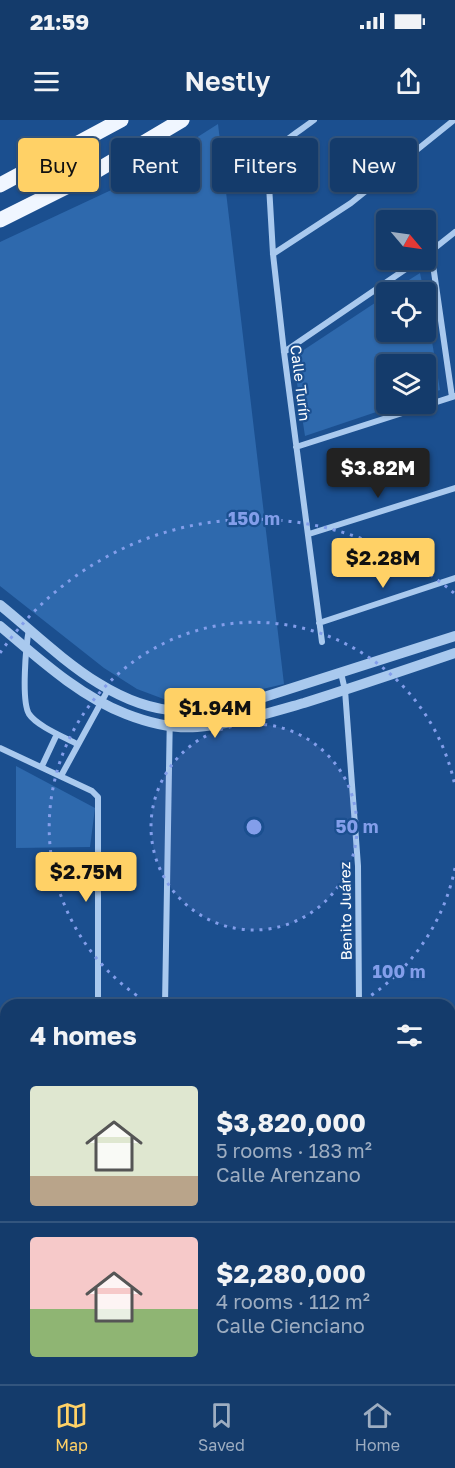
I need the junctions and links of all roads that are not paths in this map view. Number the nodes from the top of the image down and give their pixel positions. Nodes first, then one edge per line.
1 (121, 120) edge
2 (182, 120) edge
3 (314, 120) edge
4 (454, 120) edge
5 (15, 177) junction
6 (0, 185) edge
7 (0, 191) edge
8 (0, 220) edge
9 (455, 232) edge
10 (436, 247) edge
11 (273, 254) junction
12 (404, 270) edge
13 (432, 270) edge
14 (284, 352) junction
15 (454, 396) edge
16 (296, 447) junction
17 (455, 488) edge
18 (309, 534) junction
19 (455, 578) edge
20 (0, 605) edge
21 (319, 623) junction
22 (0, 626) edge
23 (29, 628) junction
24 (455, 636) edge
25 (322, 642) dead end
26 (25, 647) junction
27 (455, 653) edge
28 (341, 673) junction
29 (109, 688) junction
30 (345, 690) junction
31 (100, 702) junction
32 (170, 710) junction
33 (170, 726) junction
34 (57, 734) junction
35 (77, 744) junction
36 (0, 748) edge
37 (42, 766) junction
38 (62, 776) junction
39 (98, 999) edge
40 (165, 999) edge
41 (358, 999) edge

1 - 5 main road
2 - 8 main road
3 - 11 street, Calle Turín
4 - 11 street
5 - 6 main road
5 - 7 main road
9 - 10 street
11 - 14 street, Calle Turín
12 - 14 street
13 - 15 street
14 - 16 street, Calle Turín
15 - 16 street
16 - 18 street, Calle Turín
17 - 18 street
18 - 21 street, Calle Turín
19 - 21 street
20 - 23 street
21 - 25 street, Calle Turín
22 - 26 street
23 - 26 street
23 - 29 street
24 - 28 street
26 - 31 street
26 - 34 street
27 - 30 street
28 - 30 street, Benito Juárez
28 - 32 street
29 - 31 street
29 - 32 street
30 - 33 street
30 - 41 street, Benito Juárez
31 - 33 street
31 - 35 street
32 - 33 street
33 - 40 street
34 - 35 street
34 - 37 street
35 - 38 street
36 - 37 street
37 - 38 street
38 - 39 street

